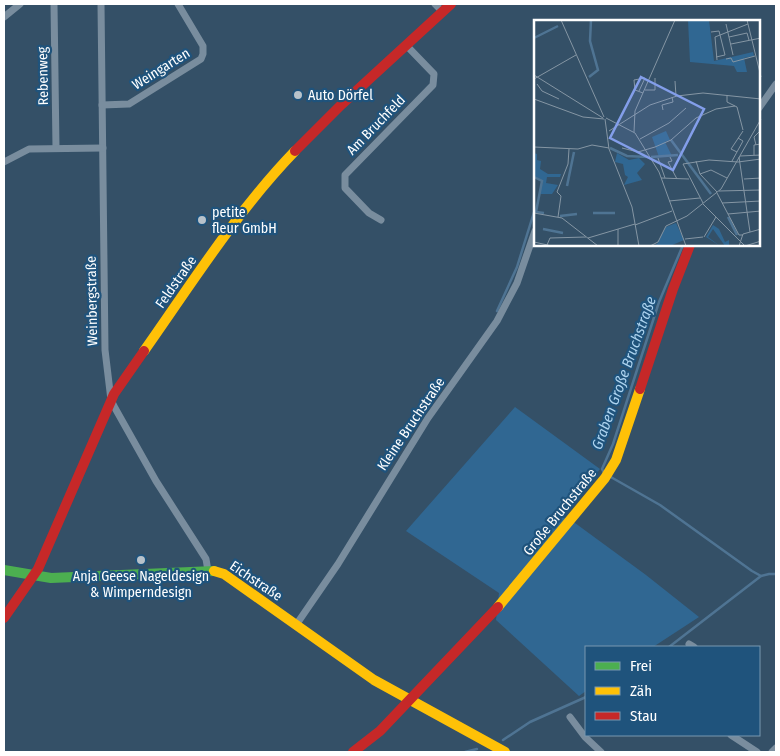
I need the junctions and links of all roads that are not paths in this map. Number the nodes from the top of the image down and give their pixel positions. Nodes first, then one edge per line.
1 (20, 4) edge
2 (54, 4) edge
3 (101, 4) edge
4 (178, 4) edge
5 (451, 4) edge
6 (439, 8) edge
7 (4, 17) edge
8 (406, 45) junction
9 (776, 84) edge
10 (102, 104) junction
11 (760, 107) edge
12 (56, 148) junction
13 (103, 148) junction
14 (4, 162) edge
15 (381, 220) dead end
16 (534, 234) edge
17 (690, 246) edge
18 (111, 400) junction
19 (4, 570) edge
20 (208, 571) junction
21 (34, 576) junction
22 (4, 618) edge
23 (296, 625) junction
24 (408, 700) junction
25 (570, 717) dead end
26 (733, 736) edge
27 (776, 748) edge
28 (354, 752) edge
29 (505, 752) edge
30 (601, 752) edge
31 (757, 752) edge
32 (772, 752) edge

1 - 7 street
2 - 12 street, Rebenweg
3 - 10 street, Weinbergstraße
4 - 10 street, Weingarten
5 - 6 street, Feldstraße
6 - 8 street, Feldstraße
8 - 15 street, Am Bruchfeld
8 - 18 street, Feldstraße
9 - 11 street
10 - 13 street, Weinbergstraße
12 - 13 street
12 - 14 street
13 - 18 street, Weinbergstraße
16 - 23 street, Kleine Bruchstraße
17 - 24 street, Große Bruchstraße
18 - 20 street, Weinbergstraße
18 - 21 street, Feldstraße
19 - 21 street, Eichstraße
20 - 21 street, Eichstraße
20 - 23 street, Eichstraße
21 - 22 street, Feldstraße
23 - 24 street, Eichstraße
24 - 28 street, Große Bruchstraße
24 - 29 street, Eichstraße
25 - 30 street
26 - 31 street
27 - 32 street

